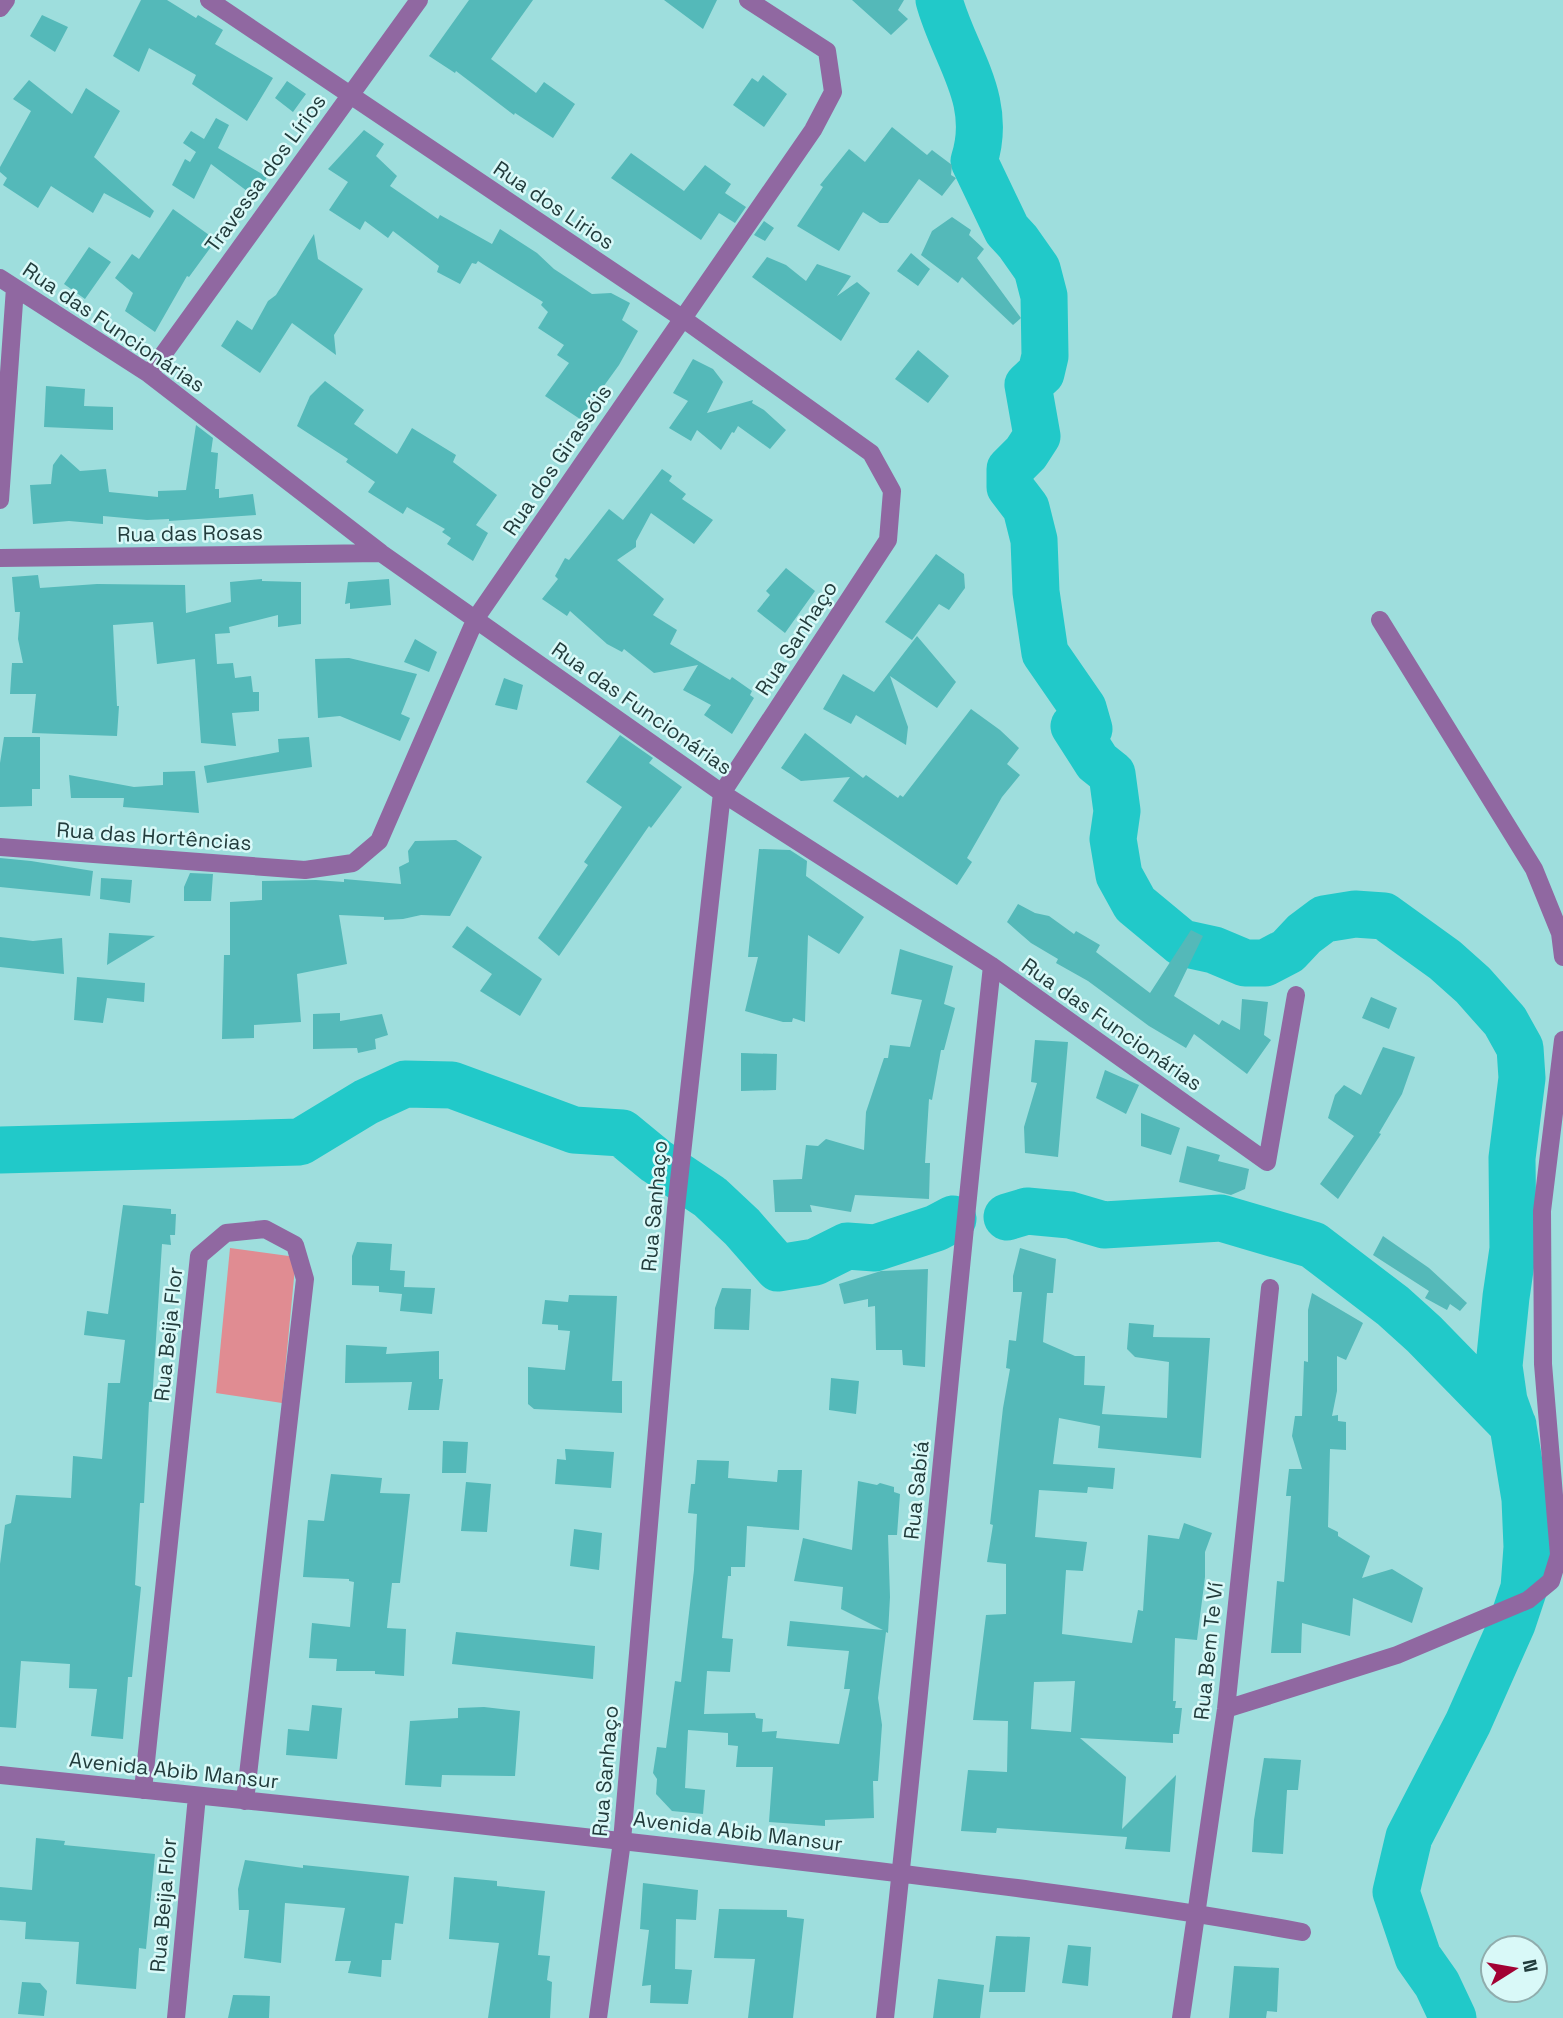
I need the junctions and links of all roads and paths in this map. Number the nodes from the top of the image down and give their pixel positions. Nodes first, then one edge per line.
1 (6, 0) edge
2 (209, 0) edge
3 (419, 0) edge
4 (748, 0) edge
5 (0, 8) edge
6 (349, 95) junction
7 (5, 282) edge
8 (682, 318) junction
9 (149, 374) junction
10 (871, 453) joint
11 (0, 500) edge
12 (381, 553) junction
13 (0, 558) edge
14 (476, 618) junction
15 (1380, 620) dead end
16 (722, 793) junction
17 (0, 847) edge
18 (305, 870) joint
19 (1563, 957) edge
20 (992, 966) junction
21 (1296, 995) dead end
22 (1563, 1040) edge
23 (1270, 1288) dead end
24 (1561, 1557) edge
25 (1226, 1709) junction
26 (0, 1775) edge
27 (143, 1790) junction
28 (197, 1796) junction
29 (245, 1801) junction
30 (622, 1841) junction
31 (901, 1873) junction
32 (1195, 1912) junction
33 (1302, 1932) dead end
34 (176, 2018) edge
35 (597, 2018) edge
36 (885, 2018) edge
37 (1181, 2018) edge

1 - 5 street
2 - 6 street, Rua dos Lirios
3 - 6 street, Travessa dos Lírios
4 - 8 street, Rua dos Girassóis
6 - 8 street, Rua dos Lirios
6 - 9 street, Travessa dos Lírios
7 - 9 street, Rua das Funcionárias
7 - 11 street
8 - 10 street, Rua dos Lirios
8 - 14 street, Rua dos Girassóis
9 - 12 street, Rua das Funcionárias
10 - 16 street, Rua Sanhaço
12 - 13 street, Rua das Rosas
12 - 14 street, Rua das Funcionárias
14 - 16 street, Rua das Funcionárias
14 - 18 street, Rua dos Girassóis
15 - 19 street
16 - 20 street, Rua das Funcionárias
16 - 30 street, Rua Sanhaço
17 - 18 street, Rua das Hortências
20 - 21 street, Rua das Funcionárias
20 - 31 street, Rua Sabiá
22 - 24 street
23 - 25 street, Rua Bem Te Ví
24 - 25 street
25 - 32 street, Rua Bem Te Ví
26 - 27 street, Avenida Abib Mansur
27 - 28 street, Avenida Abib Mansur
27 - 29 street, Rua Beija Flor
28 - 29 street, Avenida Abib Mansur
28 - 34 street, Rua Beija Flor
29 - 30 street, Avenida Abib Mansur
30 - 31 street, Avenida Abib Mansur
30 - 35 street, Rua Sanhaço
31 - 32 street, Avenida Abib Mansur
31 - 36 street, Rua Sabiá
32 - 33 street, Avenida Abib Mansur
32 - 37 street, Rua Bem Te Ví

